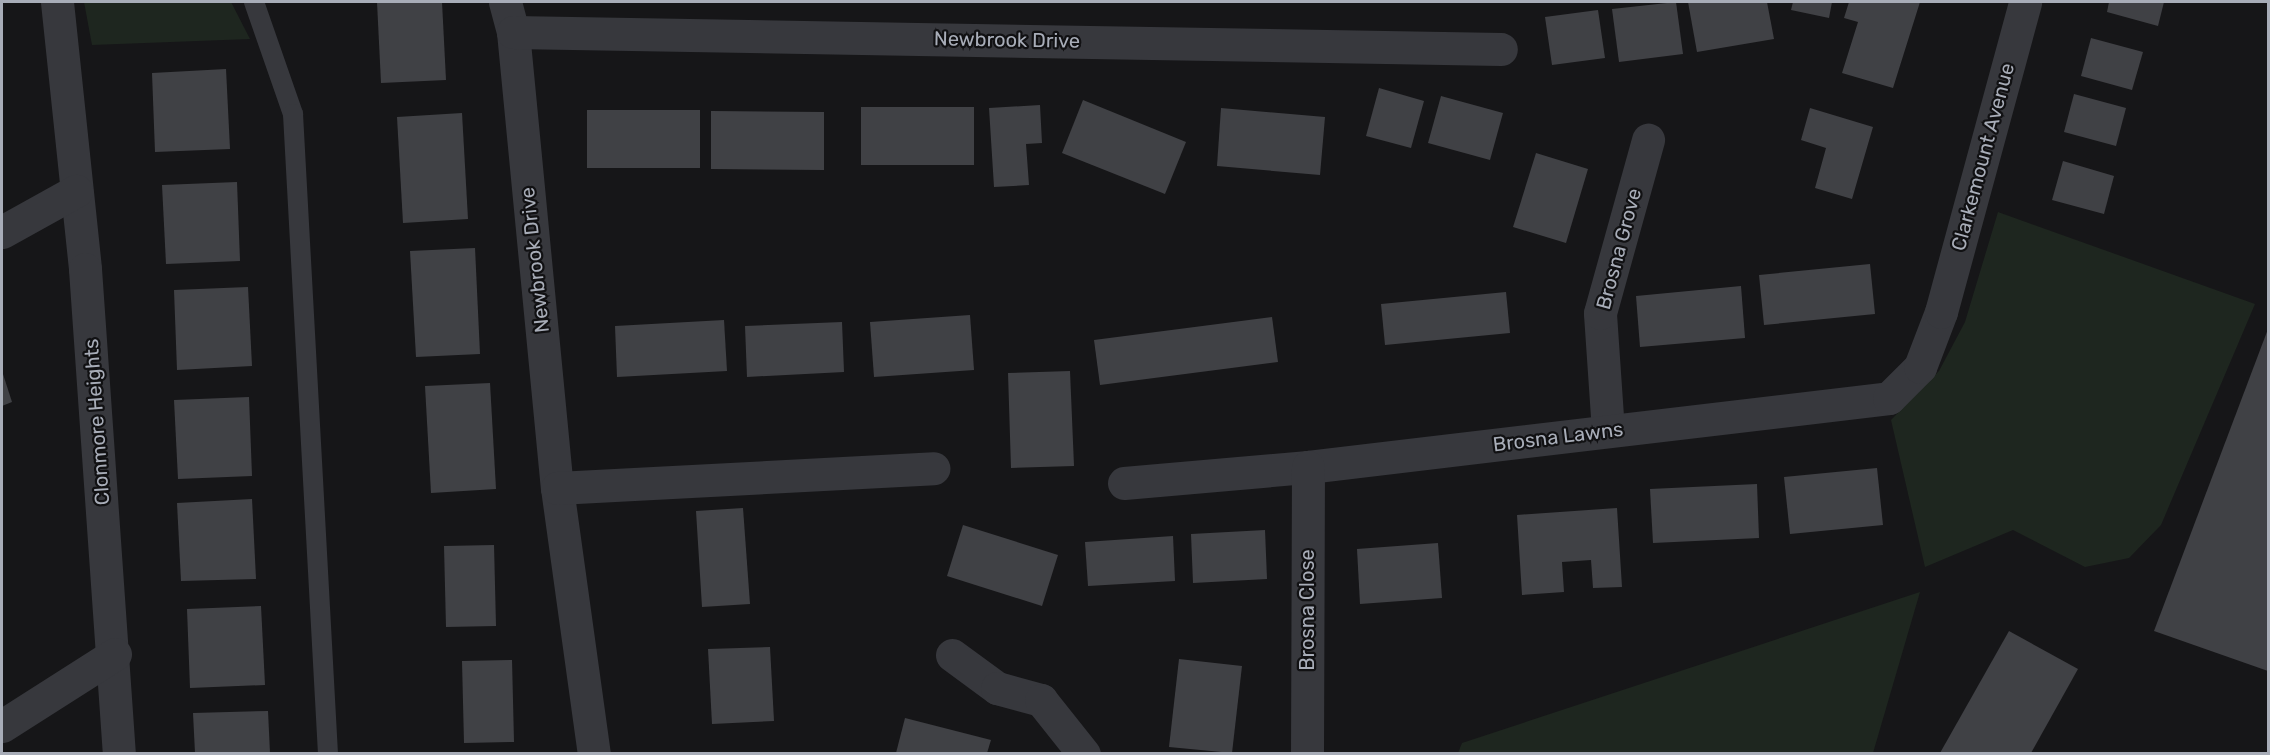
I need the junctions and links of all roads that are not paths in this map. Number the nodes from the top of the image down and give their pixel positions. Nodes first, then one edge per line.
1 (57, 2) edge
2 (254, 2) edge
3 (2025, 2) edge
4 (509, 17) edge
5 (1501, 49) dead end
6 (1648, 140) dead end
7 (75, 191) junction
8 (2, 232) edge
9 (1941, 312) joint
10 (1608, 431) junction
11 (1308, 467) junction
12 (933, 468) dead end
13 (1124, 483) dead end
14 (557, 488) junction
15 (115, 654) junction
16 (952, 655) dead end
17 (2, 726) edge
18 (119, 753) edge
19 (328, 753) edge
20 (594, 753) edge
21 (1084, 753) edge
22 (1307, 753) edge

1 - 7 street, Clonmore Heights
2 - 19 lane
3 - 9 street, Clarkemount Avenue
4 - 5 street, Newbrook Drive
4 - 14 street, Newbrook Drive
6 - 10 street, Brosna Grove
7 - 8 street
7 - 15 street, Clonmore Heights
9 - 10 street, Brosna Lawns
10 - 11 street, Brosna Lawns
11 - 13 street, Brosna Lawns
11 - 22 street, Brosna Close
12 - 14 street
14 - 20 street, Newbrook Drive
15 - 17 street
15 - 18 street, Clonmore Heights
16 - 21 street

